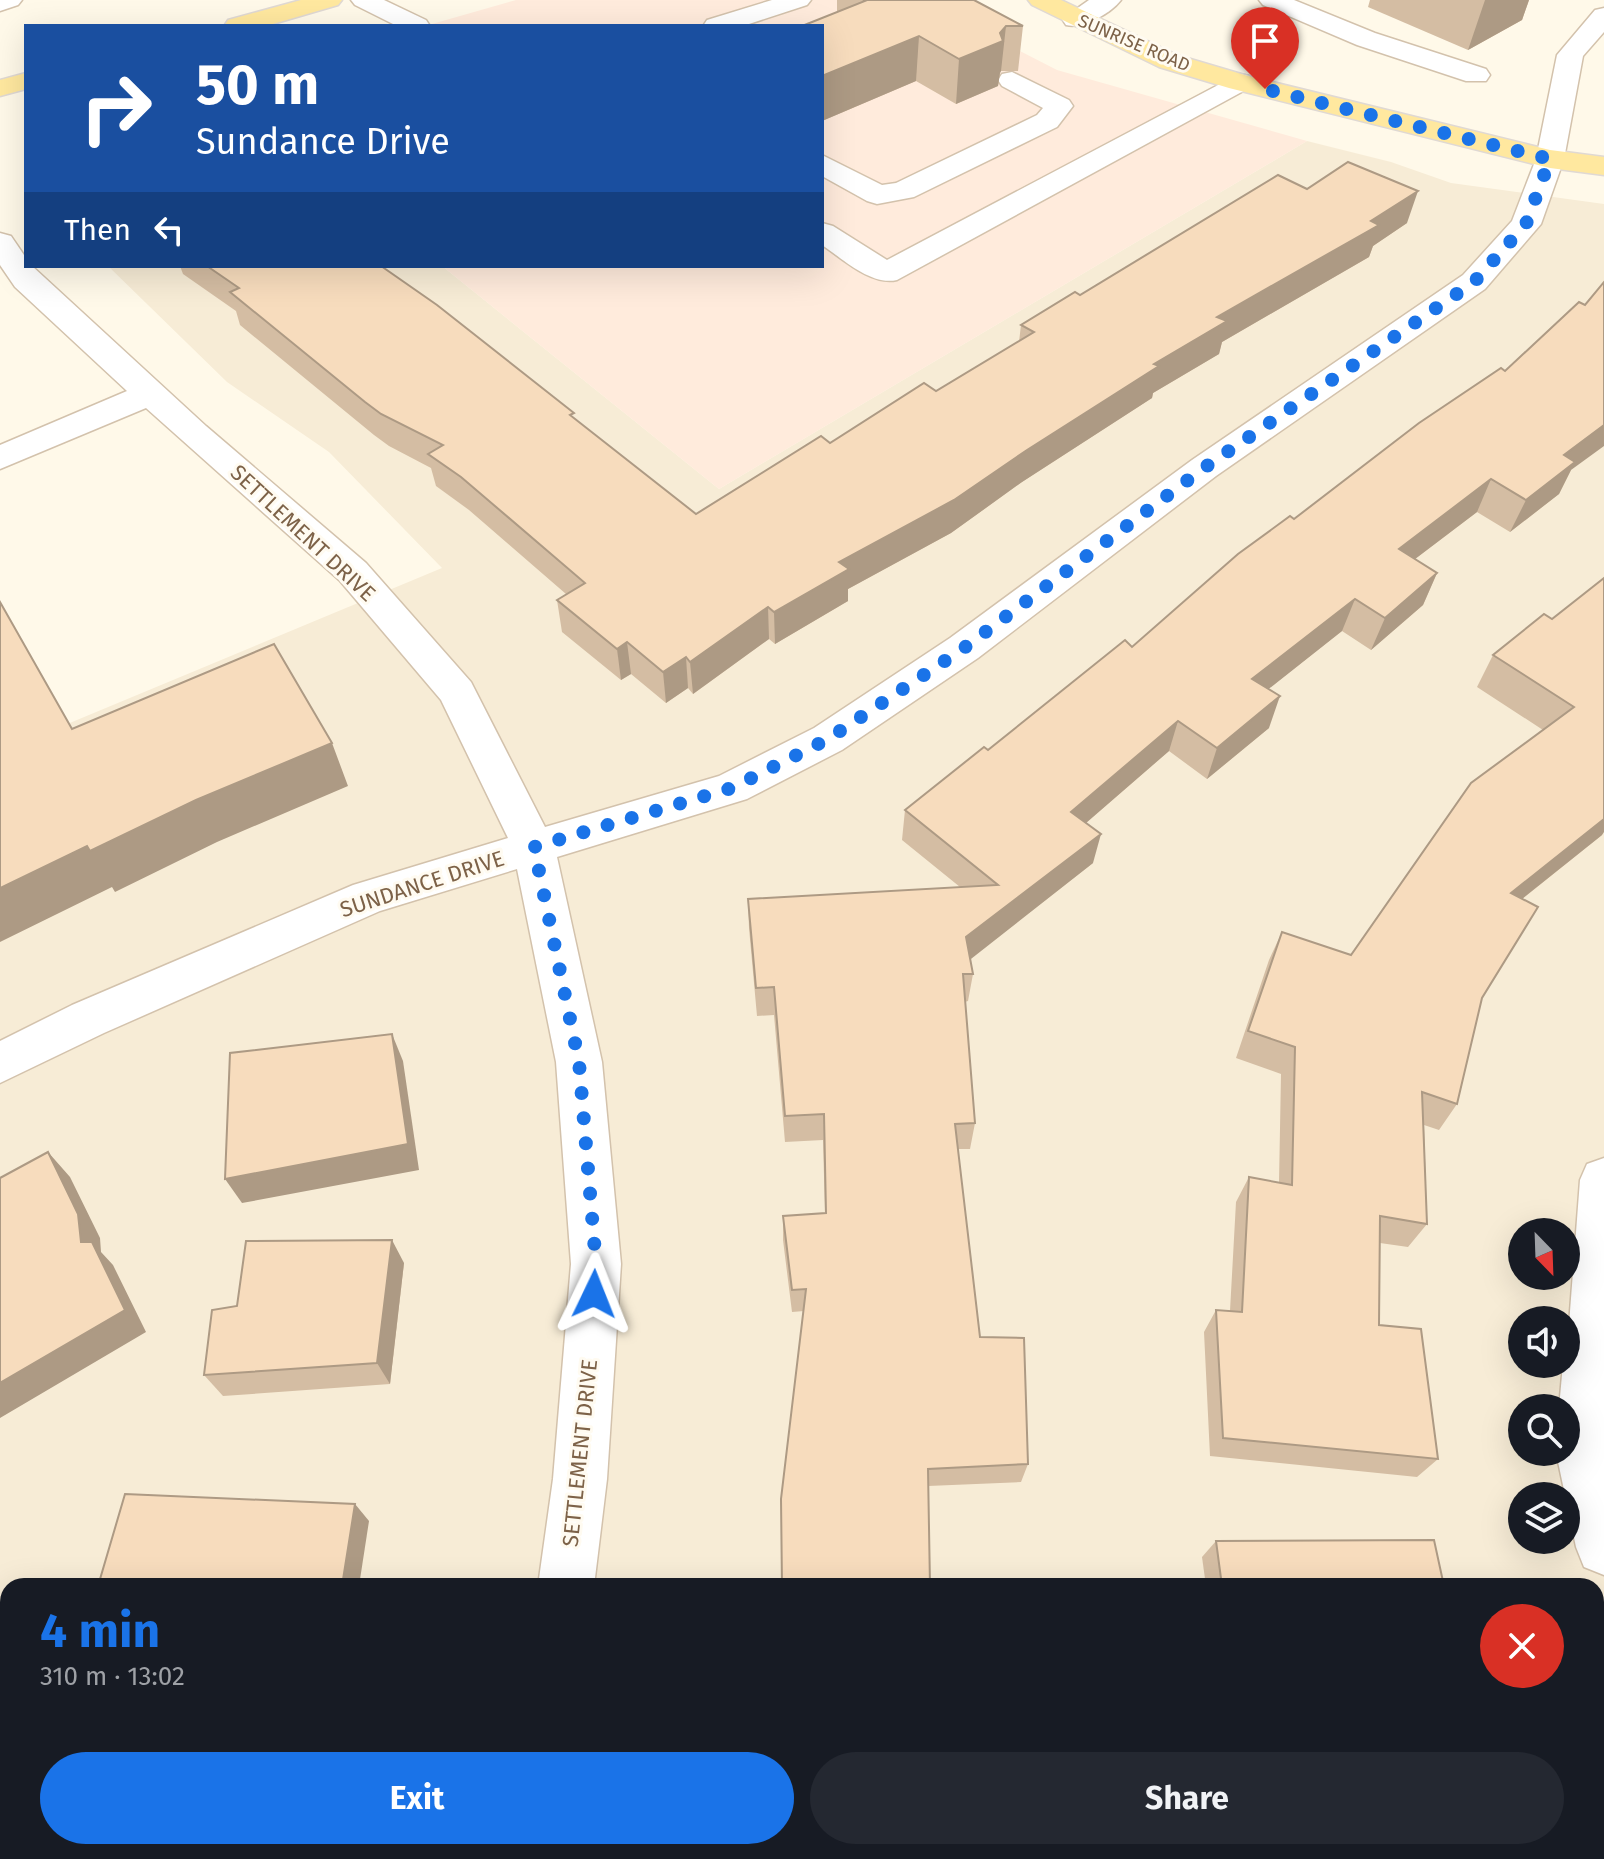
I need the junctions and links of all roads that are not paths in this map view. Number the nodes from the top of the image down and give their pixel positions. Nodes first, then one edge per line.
1 (9, 0) edge
2 (329, 0) edge
3 (364, 0) edge
4 (798, 0) edge
5 (1041, 0) edge
6 (1108, 0) edge
7 (1272, 0) edge
8 (0, 3) edge
9 (1604, 16) edge
10 (1075, 19) junction
11 (244, 24) edge
12 (413, 24) edge
13 (722, 24) edge
14 (1476, 75) dead end
15 (1012, 80) dead end
16 (24, 82) edge
17 (1239, 82) junction
18 (0, 88) edge
19 (1550, 159) junction
20 (824, 165) edge
21 (1604, 166) edge
22 (824, 233) edge
23 (0, 242) edge
24 (150, 394) junction
25 (0, 458) edge
26 (534, 847) junction
27 (0, 1063) edge
28 (1604, 1180) edge
29 (1604, 1547) edge
30 (567, 1578) edge

1 - 8 street
2 - 11 main road
3 - 12 street
4 - 13 street
5 - 10 main road, SUNRISE ROAD
6 - 10 street
7 - 14 street
9 - 19 street, SUNDANCE DRIVE
10 - 17 main road, SUNRISE ROAD
15 - 20 street
16 - 18 main road
17 - 19 main road, SUNRISE ROAD
17 - 22 street
19 - 21 main road, SUNRISE ROAD
19 - 26 street, SUNDANCE DRIVE
23 - 24 street, SETTLEMENT DRIVE
24 - 25 street
24 - 26 street, SETTLEMENT DRIVE
26 - 27 street, SUNDANCE DRIVE
26 - 30 street, SETTLEMENT DRIVE
28 - 29 street

